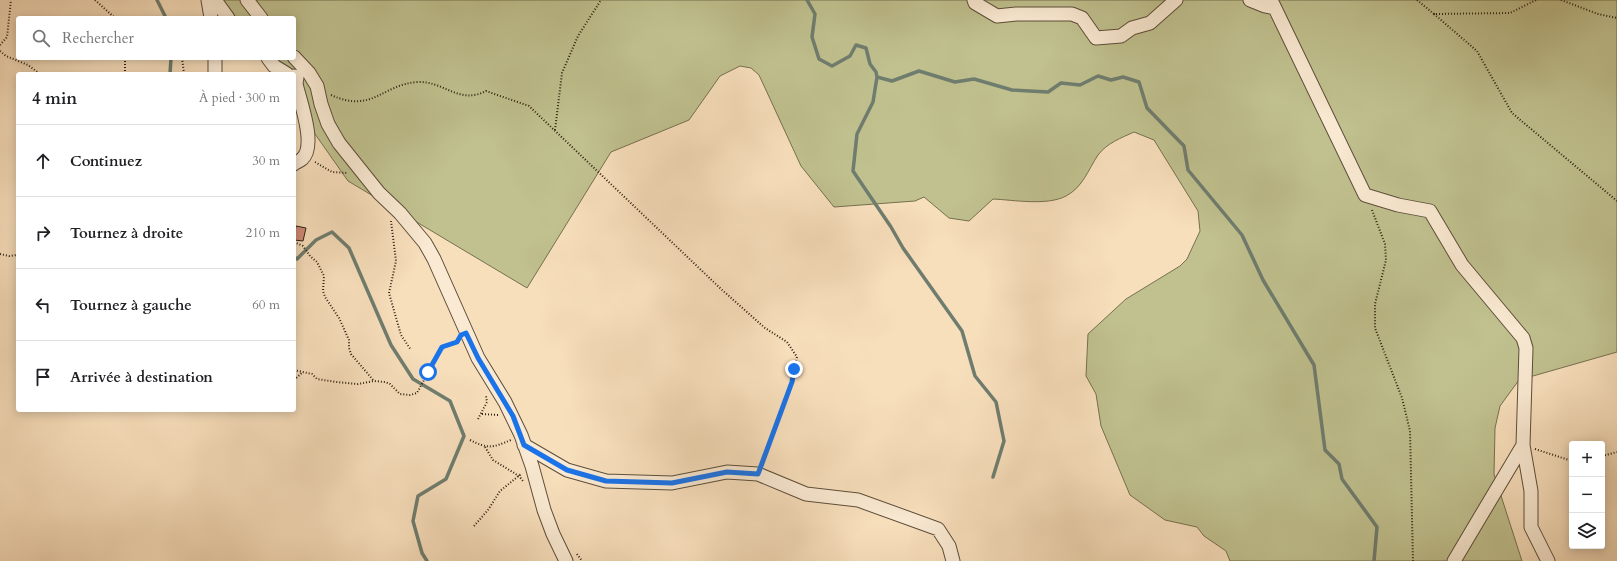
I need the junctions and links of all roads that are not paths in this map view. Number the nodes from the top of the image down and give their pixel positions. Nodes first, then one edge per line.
1 (208, 0) edge
2 (215, 0) edge
3 (247, 0) edge
4 (974, 0) edge
5 (1176, 0) edge
6 (1250, 0) edge
7 (1268, 4) edge
8 (211, 16) edge
9 (227, 16) edge
10 (259, 16) edge
11 (296, 59) edge
12 (215, 60) edge
13 (270, 60) edge
14 (288, 60) edge
15 (216, 72) edge
16 (285, 72) edge
17 (292, 72) edge
18 (296, 79) edge
19 (296, 84) edge
20 (328, 124) junction
21 (296, 163) edge
22 (523, 440) junction
23 (1523, 445) junction
24 (566, 561) edge
25 (953, 561) edge
26 (1454, 561) edge
27 (1548, 561) edge

1 - 8 street
2 - 9 street
3 - 10 street
4 - 5 street
6 - 7 street
7 - 23 street
11 - 20 street
12 - 15 street
13 - 16 street
14 - 17 street
18 - 20 street
19 - 21 street
20 - 22 street
22 - 24 street
22 - 25 street
23 - 26 street
23 - 27 street

